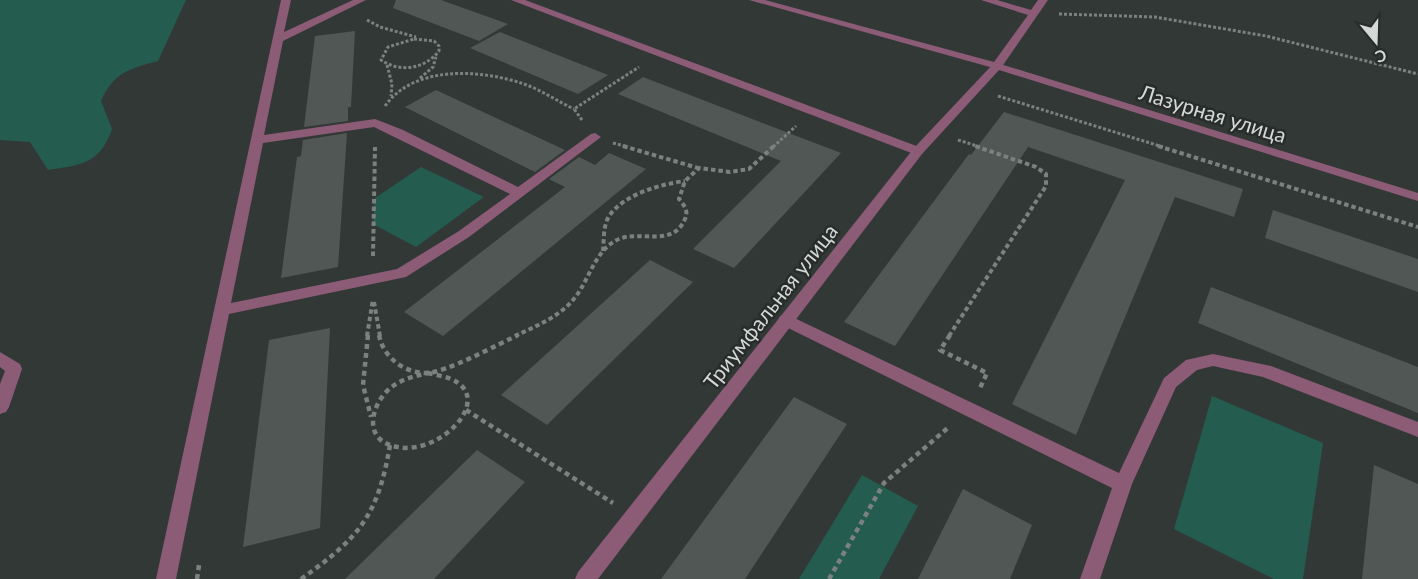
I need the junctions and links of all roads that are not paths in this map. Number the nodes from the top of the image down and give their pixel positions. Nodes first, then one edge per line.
1 (286, 0) edge
2 (361, 0) edge
3 (516, 0) edge
4 (754, 0) edge
5 (986, 0) edge
6 (1043, 0) edge
7 (1032, 13) junction
8 (278, 39) junction
9 (997, 66) junction
10 (595, 137) road end
11 (257, 140) junction
12 (918, 151) junction
13 (519, 193) junction
14 (1418, 197) edge
15 (222, 310) junction
16 (786, 320) junction
17 (0, 358) edge
18 (0, 407) edge
19 (1418, 430) edge
20 (1123, 484) junction
21 (166, 579) edge
22 (585, 579) edge
23 (1090, 579) edge

1 - 8 street
2 - 8 street
3 - 12 street
4 - 9 street, Лазурная улица
5 - 7 street
6 - 7 street, Триумфальная улица
7 - 9 street, Триумфальная улица
8 - 11 street
9 - 12 street, Триумфальная улица
9 - 14 street, Лазурная улица
10 - 13 street
11 - 13 street
11 - 15 street
12 - 16 street, Триумфальная улица
13 - 15 street
15 - 21 street
16 - 20 street
16 - 22 street, Триумфальная улица
17 - 18 street
19 - 20 street
20 - 23 street

